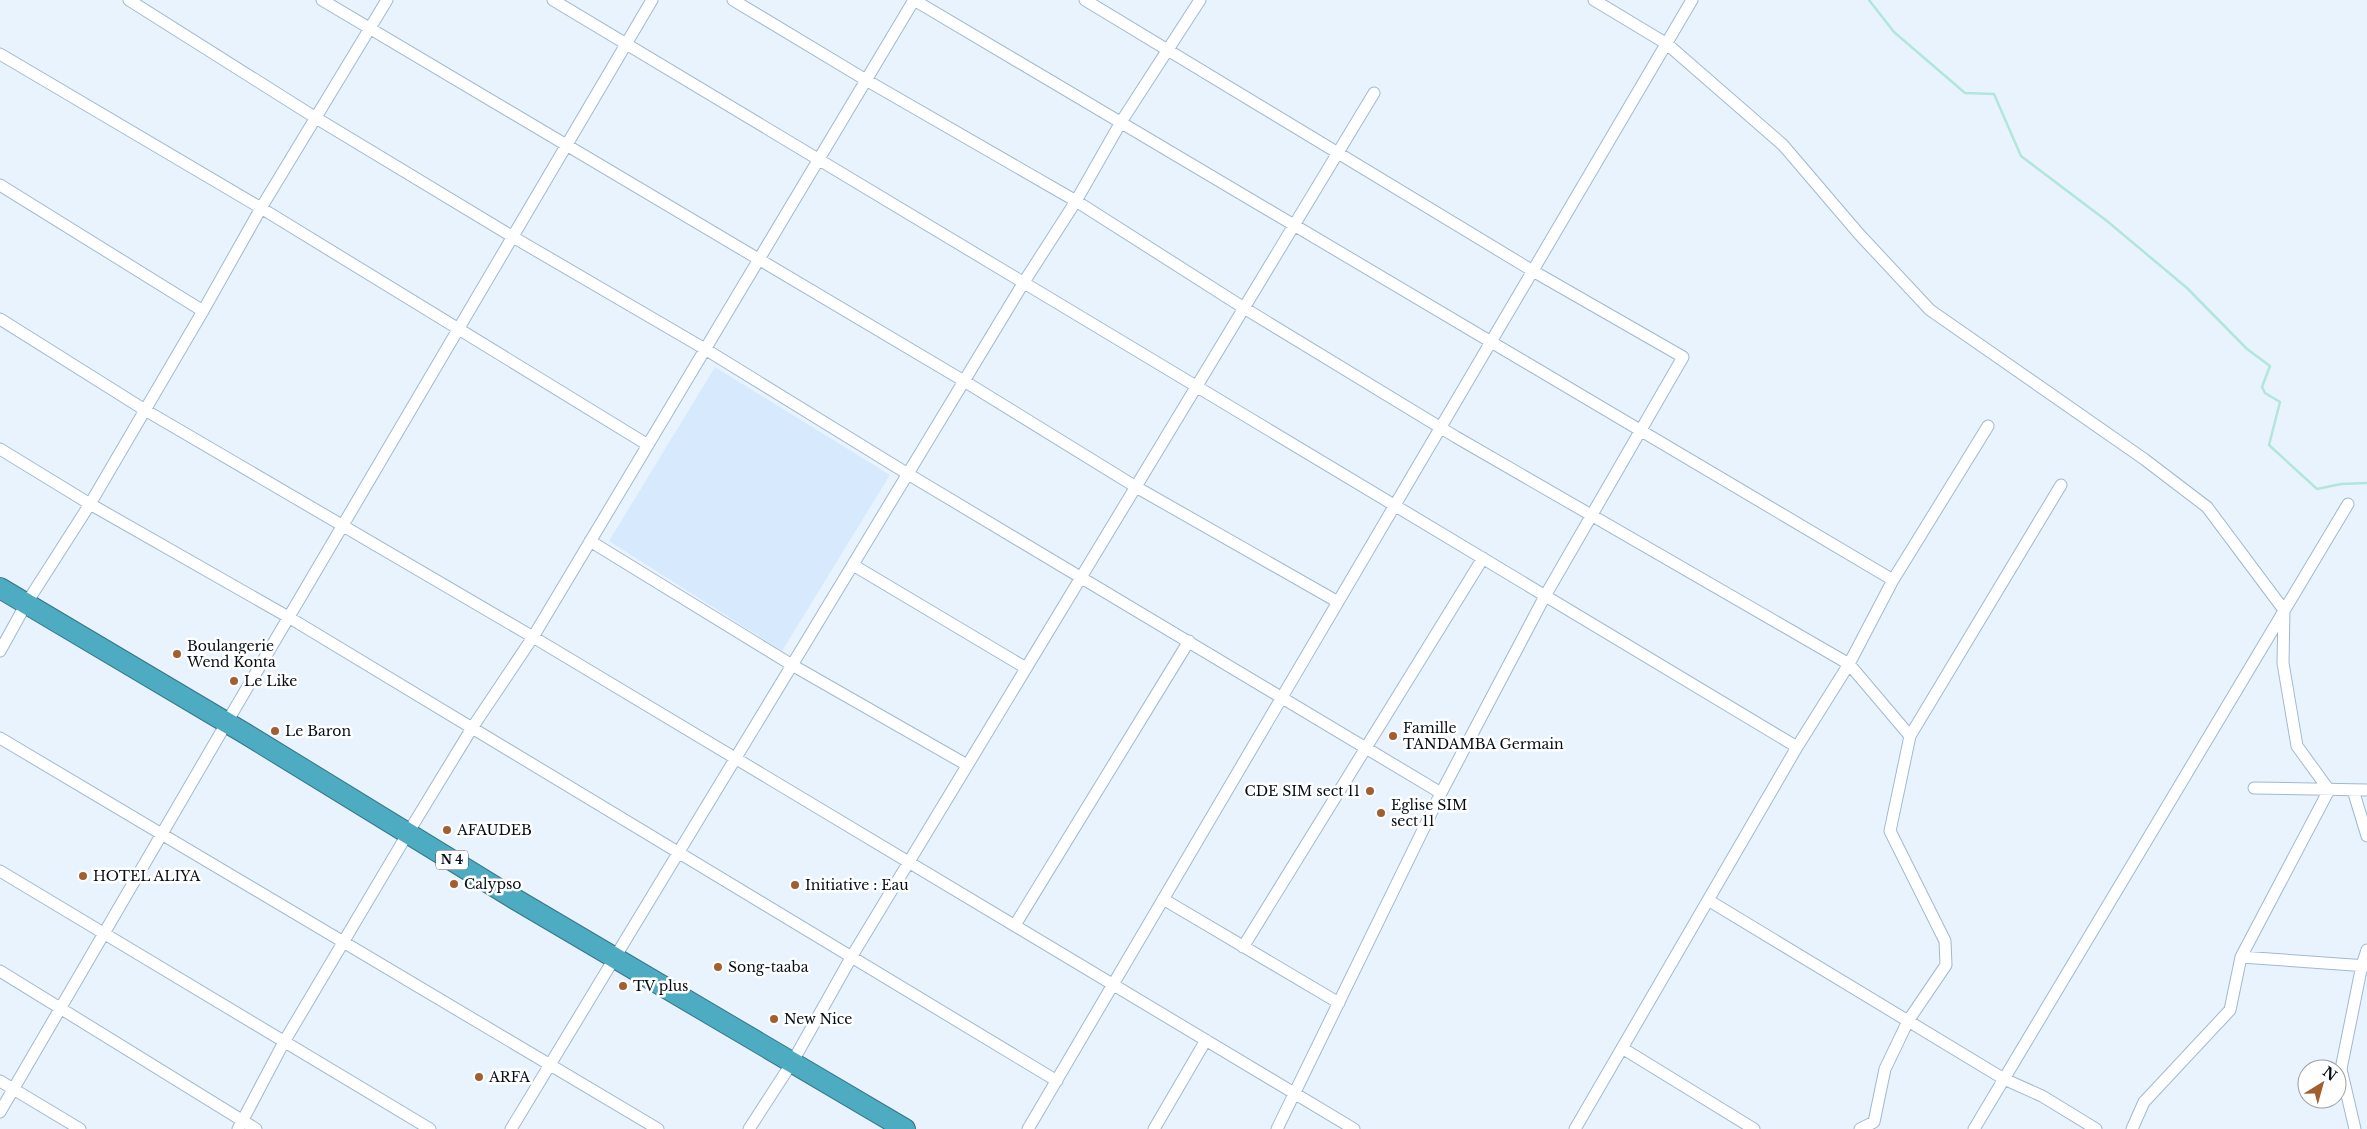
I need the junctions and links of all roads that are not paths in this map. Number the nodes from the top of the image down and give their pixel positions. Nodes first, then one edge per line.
1 (130, 0) edge
2 (322, 0) edge
3 (387, 0) edge
4 (553, 0) edge
5 (652, 0) edge
6 (733, 0) edge
7 (914, 0) edge
8 (1085, 0) edge
9 (1200, 0) edge
10 (1594, 0) edge
11 (1692, 0) edge
12 (370, 28) junction
13 (627, 43) junction
14 (1667, 44) junction
15 (1168, 50) junction
16 (0, 54) edge
17 (866, 80) junction
18 (1374, 93) dead end
19 (316, 118) junction
20 (1121, 122) junction
21 (567, 146) junction
22 (1337, 152) junction
23 (820, 158) junction
24 (0, 185) edge
25 (1076, 201) junction
26 (261, 208) junction
27 (1294, 225) junction
28 (513, 237) junction
29 (759, 260) junction
30 (1533, 271) junction
31 (1024, 282) junction
32 (1244, 308) junction
33 (204, 311) junction
34 (0, 319) edge
35 (460, 328) junction
36 (1491, 342) junction
37 (705, 349) junction
38 (964, 381) junction
39 (1196, 386) junction
40 (145, 410) junction
41 (1988, 426) dead end
42 (1441, 428) junction
43 (1640, 431) junction
44 (648, 444) junction
45 (0, 449) edge
46 (908, 474) junction
47 (2061, 485) dead end
48 (1136, 487) junction
49 (90, 504) junction
50 (2348, 504) dead end
51 (1395, 505) junction
52 (1591, 514) junction
53 (344, 526) junction
54 (590, 541) junction
55 (1483, 558) junction
56 (853, 565) junction
57 (1082, 576) junction
58 (1893, 580) junction
59 (0, 588) edge
60 (1545, 596) junction
61 (1338, 602) junction
62 (26, 604) junction
63 (2284, 610) junction
64 (290, 618) junction
65 (533, 637) junction
66 (1189, 641) junction
67 (0, 651) edge
68 (1849, 664) junction
69 (792, 665) junction
70 (1026, 668) junction
71 (1282, 697) junction
72 (227, 722) junction
73 (472, 728) junction
74 (1910, 736) junction
75 (0, 738) edge
76 (1797, 747) junction
77 (1366, 748) junction
78 (736, 758) junction
79 (967, 765) junction
80 (2254, 788) dead end
81 (2329, 790) junction
82 (2353, 790) junction
83 (2367, 790) edge
84 (1441, 793) junction
85 (408, 832) junction
86 (163, 834) junction
87 (2367, 836) edge
88 (679, 852) junction
89 (909, 861) junction
90 (0, 871) edge
91 (1164, 899) junction
92 (1708, 900) junction
93 (1015, 925) junction
94 (104, 934) junction
95 (342, 942) junction
96 (1243, 947) junction
97 (2367, 950) edge
98 (852, 956) junction
99 (2241, 956) junction
100 (615, 958) junction
101 (2364, 966) edge
102 (0, 971) edge
103 (1114, 984) junction
104 (1339, 1004) junction
105 (60, 1008) junction
106 (1908, 1021) junction
107 (1206, 1040) junction
108 (284, 1042) junction
109 (1622, 1048) junction
110 (793, 1061) junction
111 (550, 1065) junction
112 (2004, 1079) junction
113 (1057, 1080) junction
114 (0, 1081) edge
115 (14, 1089) junction
116 (1295, 1094) junction
117 (0, 1112) edge
118 (240, 1125) edge
119 (80, 1129) edge
120 (256, 1129) edge
121 (430, 1129) edge
122 (512, 1129) edge
123 (658, 1129) edge
124 (749, 1129) edge
125 (905, 1129) edge
126 (1028, 1129) edge
127 (1154, 1129) edge
128 (1277, 1129) edge
129 (1354, 1129) edge
130 (1575, 1129) edge
131 (1754, 1129) edge
132 (1860, 1129) edge
133 (1974, 1129) edge
134 (2096, 1129) edge
135 (2132, 1129) edge
136 (2355, 1129) edge

1 - 19 street
2 - 12 street
3 - 12 street
4 - 13 street
5 - 13 street
6 - 17 street
7 - 17 street
7 - 20 street
8 - 15 street
9 - 15 street
10 - 14 street
11 - 14 street
12 - 19 street
12 - 21 street
13 - 21 street
13 - 23 street
14 - 30 street
14 - 63 street
15 - 20 street
15 - 22 street
16 - 26 street
17 - 23 street
17 - 25 street
18 - 22 street
19 - 26 street
19 - 28 street
20 - 25 street
20 - 27 street
21 - 28 street
21 - 29 street
22 - 27 street
22 - 30 street
23 - 29 street
23 - 31 street
24 - 33 street
25 - 31 street
25 - 32 street
26 - 33 street
26 - 35 street
27 - 32 street
27 - 36 street
28 - 35 street
28 - 37 street
29 - 37 street
29 - 38 street
30 - 36 street
30 - 43 street
31 - 38 street
31 - 39 street
32 - 39 street
32 - 42 street
33 - 40 street
34 - 40 street
35 - 44 street
35 - 53 street
36 - 42 street
36 - 43 street
37 - 44 street
37 - 46 street
38 - 46 street
38 - 48 street
39 - 48 street
39 - 51 street
40 - 49 street
40 - 53 street
41 - 58 street
42 - 51 street
42 - 52 street
43 - 52 street
43 - 58 street
44 - 54 street
45 - 49 street
46 - 56 street
46 - 57 street
47 - 74 street
48 - 57 street
48 - 61 street
49 - 62 street
49 - 64 street
50 - 63 street
51 - 55 street
51 - 61 street
52 - 60 street
52 - 68 street
53 - 64 street
53 - 65 street
54 - 65 street
54 - 69 street
55 - 60 street
55 - 77 street
56 - 69 street
56 - 70 street
57 - 66 street
57 - 70 street
58 - 68 street
59 - 62 highway, N 4
60 - 76 street
60 - 84 street
61 - 71 street
62 - 67 street
62 - 72 highway, N 4
63 - 81 street
63 - 112 street
64 - 72 street
64 - 73 street
65 - 73 street
65 - 78 street
66 - 71 street
66 - 93 street
68 - 74 street
68 - 76 street
69 - 78 street
69 - 79 street
70 - 79 street
71 - 77 street
71 - 91 street
72 - 85 highway, N 4
72 - 86 street
73 - 85 street
73 - 88 street
74 - 106 street
75 - 86 street
76 - 92 street
77 - 84 street
77 - 96 street
78 - 88 street
78 - 89 street
79 - 89 street
80 - 81 street
81 - 82 street
81 - 99 street
82 - 83 street
82 - 87 street
84 - 104 street
85 - 95 street
85 - 100 highway, N 4
86 - 94 street
86 - 95 street
88 - 98 street
88 - 100 street
89 - 93 street
89 - 98 street
90 - 94 street
91 - 96 street
91 - 103 street
92 - 106 street
92 - 109 street
93 - 103 street
94 - 105 street
94 - 108 street
95 - 108 street
95 - 111 street
96 - 104 street
97 - 101 street
98 - 110 street
98 - 113 street
99 - 101 street
99 - 135 street
100 - 110 highway, N 4
100 - 111 street
101 - 136 street
102 - 105 street
103 - 107 street
103 - 113 street
104 - 116 street
105 - 115 street
105 - 118 street
106 - 112 street
106 - 132 street
107 - 116 street
107 - 127 street
108 - 118 street
108 - 121 street
109 - 130 street
109 - 131 street
110 - 124 street
110 - 125 highway, N 4
111 - 122 street
111 - 123 street
112 - 133 street
112 - 134 street
113 - 126 street
114 - 115 street
115 - 117 street
115 - 119 street
116 - 128 street
116 - 129 street
118 - 120 street

